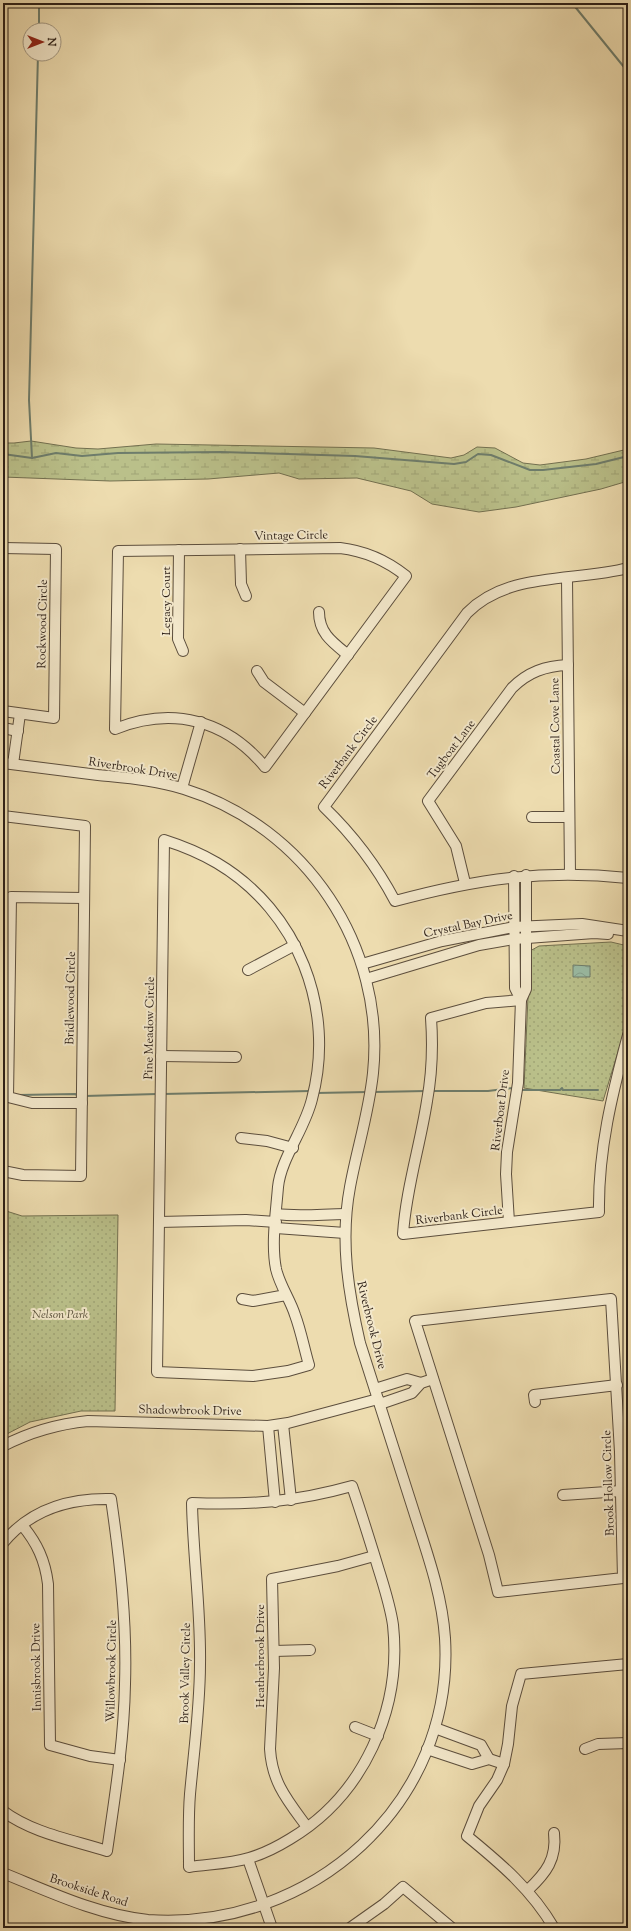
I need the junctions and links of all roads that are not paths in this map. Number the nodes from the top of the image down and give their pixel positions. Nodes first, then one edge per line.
1 (3, 548) edge
2 (240, 549) junction
3 (179, 550) junction
4 (628, 568) edge
5 (567, 578) junction
6 (246, 596) dead end
7 (319, 612) dead end
8 (183, 651) dead end
9 (348, 655) junction
10 (568, 665) junction
11 (257, 671) dead end
12 (4, 711) edge
13 (305, 713) junction
14 (20, 714) junction
15 (201, 722) junction
16 (3, 723) edge
17 (3, 728) edge
18 (18, 731) junction
19 (8, 763) edge
20 (182, 788) junction
21 (3, 816) edge
22 (532, 817) dead end
23 (569, 817) junction
24 (570, 874) junction
25 (526, 875) junction
26 (514, 876) junction
27 (628, 878) edge
28 (465, 884) junction
29 (84, 898) junction
30 (526, 926) junction
31 (514, 927) junction
32 (628, 931) edge
33 (628, 937) edge
34 (526, 938) junction
35 (514, 939) junction
36 (295, 945) junction
37 (362, 964) junction
38 (248, 970) dead end
39 (366, 979) junction
40 (521, 1000) junction
41 (628, 1035) edge
42 (161, 1056) junction
43 (236, 1057) dead end
44 (82, 1103) junction
45 (241, 1138) dead end
46 (293, 1148) junction
47 (3, 1171) edge
48 (346, 1214) junction
49 (298, 1216) junction
50 (276, 1221) junction
51 (159, 1222) junction
52 (509, 1222) junction
53 (296, 1230) junction
54 (345, 1233) junction
55 (286, 1295) junction
56 (242, 1298) dead end
57 (433, 1379) junction
58 (421, 1383) junction
59 (617, 1385) junction
60 (378, 1397) junction
61 (535, 1402) dead end
62 (283, 1424) junction
63 (268, 1426) junction
64 (3, 1446) edge
65 (621, 1491) junction
66 (563, 1495) dead end
67 (291, 1500) junction
68 (275, 1502) junction
69 (22, 1525) junction
70 (3, 1543) edge
71 (374, 1556) junction
72 (310, 1650) dead end
73 (274, 1651) junction
74 (628, 1664) edge
75 (355, 1727) dead end
76 (435, 1728) junction
77 (378, 1736) junction
78 (628, 1743) edge
79 (427, 1748) junction
80 (585, 1749) dead end
81 (488, 1759) junction
82 (120, 1760) junction
83 (504, 1764) junction
84 (3, 1811) edge
85 (308, 1827) junction
86 (554, 1833) dead end
87 (248, 1859) junction
88 (3, 1873) edge
89 (528, 1890) junction
90 (265, 1906) junction
91 (154, 1924) edge
92 (173, 1925) edge
93 (272, 1928) edge
94 (350, 1928) edge
95 (452, 1928) edge
96 (554, 1928) edge

1 - 14 street, Rockwood Circle
2 - 3 street, Vintage Circle
2 - 6 street
2 - 9 street, Vintage Circle
3 - 8 street, Legacy Court
3 - 15 street, Vintage Circle
4 - 5 street, Riverbank Circle
5 - 10 street, Coastal Cove Lane
5 - 28 street, Riverbank Circle
7 - 9 street
9 - 13 street, Vintage Circle
10 - 23 street, Coastal Cove Lane
10 - 28 street, Tugboat Lane
11 - 13 street
12 - 14 street, Rockwood Circle
12 - 16 street, Rockwood Circle
13 - 15 street, Vintage Circle
14 - 18 street
15 - 20 street
17 - 18 street
18 - 19 street
19 - 20 street, Riverbrook Drive
20 - 37 street, Riverbrook Drive
21 - 29 street, Bridlewood Circle
22 - 23 street
23 - 24 street, Coastal Cove Lane
24 - 25 street, Riverbank Circle
24 - 27 street, Riverbank Circle
25 - 26 street, Riverbank Circle
25 - 30 street
26 - 28 street, Riverbank Circle
26 - 31 street
29 - 44 street, Bridlewood Circle
29 - 44 street
30 - 31 street, Crystal Bay Drive
30 - 32 street, Crystal Bay Drive
30 - 34 street
31 - 35 street
31 - 37 street, Crystal Bay Drive
33 - 34 street, Crystal Bay Drive
34 - 35 street, Crystal Bay Drive
34 - 40 street
35 - 39 street, Crystal Bay Drive
35 - 40 street
36 - 38 street
36 - 42 street, Pine Meadow Circle
36 - 46 street, Pine Meadow Circle
37 - 39 street, Riverbrook Drive
39 - 48 street, Riverbrook Drive
40 - 52 street, Riverboat Drive
40 - 52 street, Riverbank Circle
41 - 52 street, Riverbank Circle
42 - 43 street
42 - 51 street, Pine Meadow Circle
44 - 47 street, Bridlewood Circle
45 - 46 street
46 - 50 street, Pine Meadow Circle
48 - 49 street
48 - 54 street, Riverbrook Drive
49 - 50 street
49 - 53 street
50 - 51 street
50 - 53 street
50 - 55 street, Pine Meadow Circle
51 - 55 street, Pine Meadow Circle
53 - 54 street
54 - 60 street, Riverbrook Drive
55 - 56 street
57 - 58 street
57 - 59 street, Brook Hollow Circle
57 - 65 street, Brook Hollow Circle
58 - 60 street
58 - 60 street
59 - 61 street
59 - 65 street, Brook Hollow Circle
60 - 62 street, Shadowbrook Drive
60 - 76 street, Riverbrook Drive
62 - 63 street, Shadowbrook Drive
62 - 67 street
63 - 64 street, Shadowbrook Drive
63 - 68 street
65 - 66 street
67 - 68 street, Brook Valley Circle
67 - 71 street, Brook Valley Circle
68 - 87 street, Brook Valley Circle
69 - 70 street, Willowbrook Circle
69 - 82 street, Innisbrook Drive
69 - 82 street, Willowbrook Circle
71 - 73 street, Heatherbrook Drive
71 - 77 street, Brook Valley Circle
72 - 73 street
73 - 85 street, Heatherbrook Drive
74 - 83 street
75 - 77 street
76 - 79 street, Riverbrook Drive
76 - 81 street
77 - 85 street, Brook Valley Circle
78 - 80 street
79 - 81 street
79 - 90 street, Riverbrook Drive
81 - 83 street
82 - 84 street, Willowbrook Circle
83 - 89 street
85 - 87 street, Brook Valley Circle
86 - 89 street
87 - 90 street
88 - 91 street, Brookside Road
89 - 96 street
90 - 92 street, Brookside Road
90 - 93 street
91 - 92 street, Brookside Road
94 - 95 street

